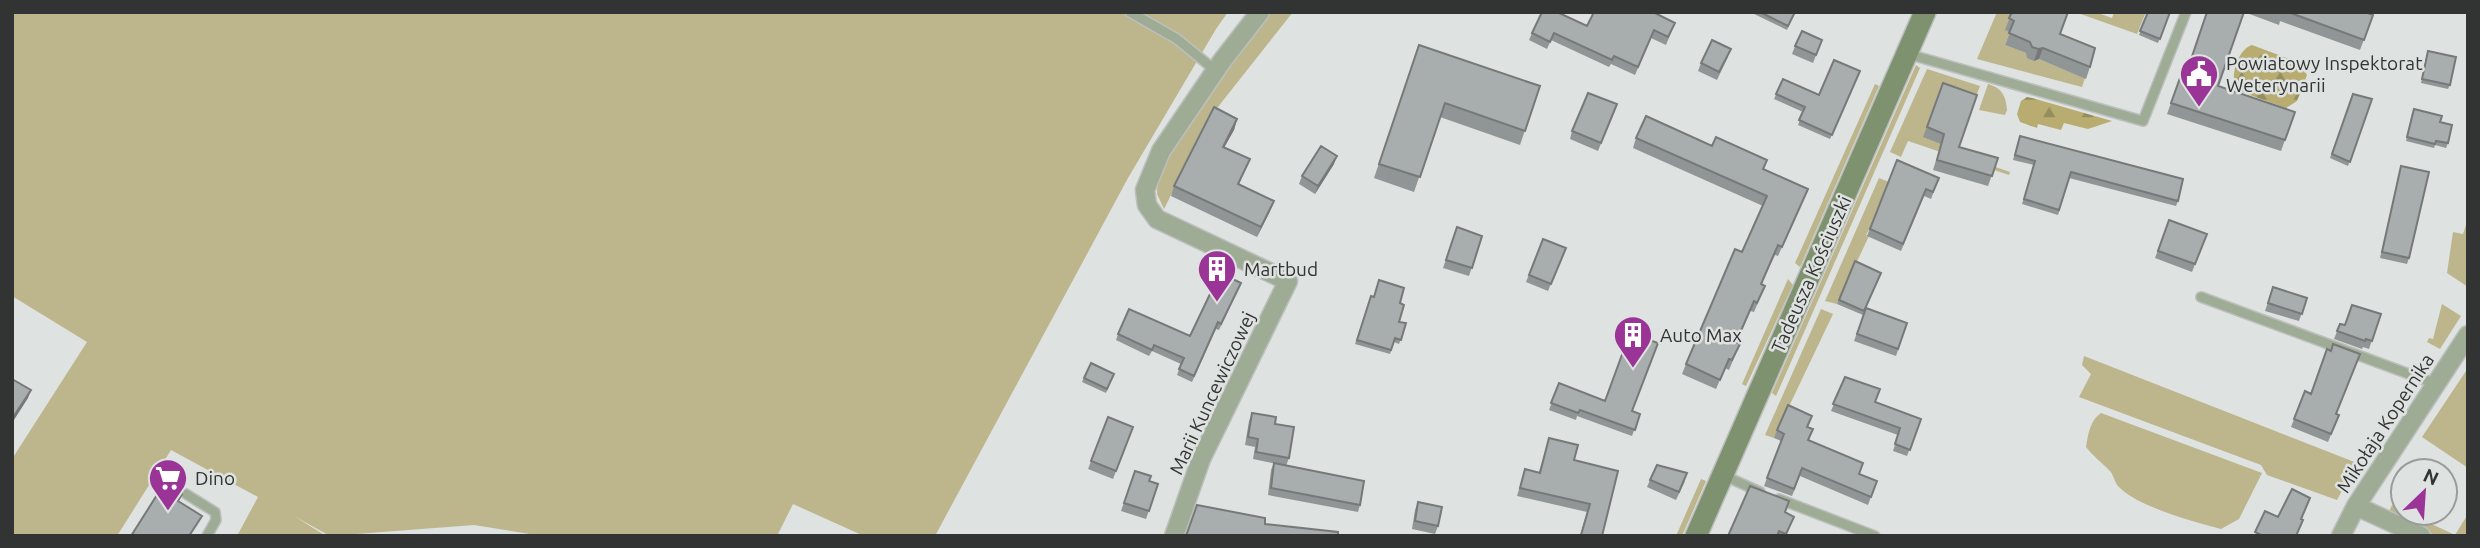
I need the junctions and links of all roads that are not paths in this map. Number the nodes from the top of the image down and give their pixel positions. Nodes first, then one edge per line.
1 (1130, 12) edge
2 (1260, 12) edge
3 (1925, 12) edge
4 (2186, 12) edge
5 (1906, 54) junction
6 (1216, 71) junction
7 (2201, 297) dead end
8 (2465, 345) edge
9 (2436, 384) junction
10 (1723, 475) junction
11 (186, 494) dead end
12 (2356, 506) junction
13 (207, 536) edge
14 (1174, 536) edge
15 (1696, 536) edge
16 (1875, 536) edge
17 (2341, 536) edge
18 (2421, 536) edge

1 - 6 lane
2 - 6 street, Marii Kuncewiczowej
3 - 5 street, Tadeusza Kościuszki
4 - 5 lane
5 - 10 street, Tadeusza Kościuszki
6 - 14 street, Marii Kuncewiczowej
7 - 9 lane
8 - 9 street, Mikołaja Kopernika
9 - 12 street, Mikołaja Kopernika
10 - 15 street, Tadeusza Kościuszki
10 - 16 lane
11 - 13 lane
12 - 17 street, Mikołaja Kopernika
12 - 18 street

